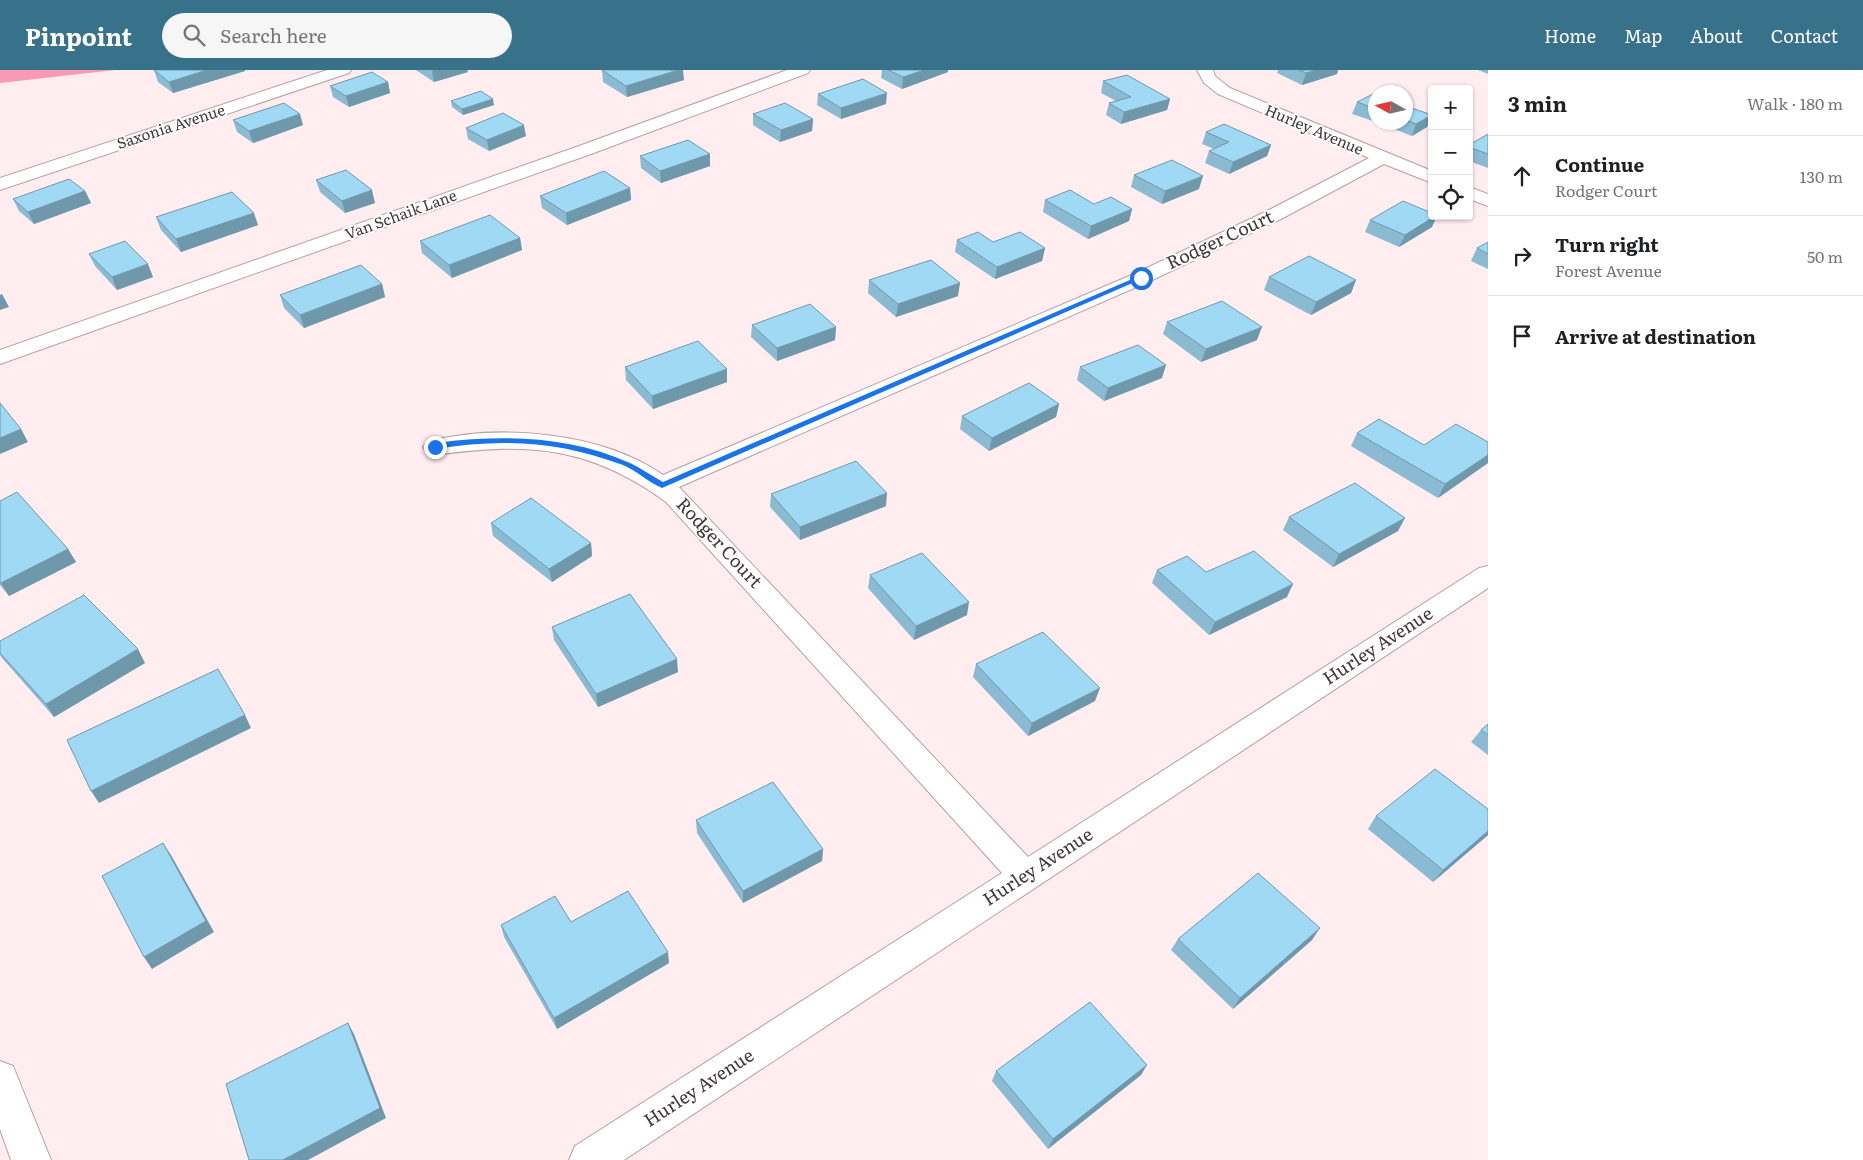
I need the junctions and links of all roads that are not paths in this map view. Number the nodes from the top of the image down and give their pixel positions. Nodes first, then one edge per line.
1 (343, 70) edge
2 (802, 70) edge
3 (1204, 70) edge
4 (1383, 158) junction
5 (1428, 176) edge
6 (0, 184) edge
7 (1473, 194) edge
8 (1488, 200) edge
9 (0, 357) edge
10 (435, 447) dead end
11 (662, 485) junction
12 (1488, 574) edge
13 (1025, 876) junction
14 (0, 1079) edge
15 (31, 1160) edge
16 (589, 1160) edge

1 - 6 street, Saxonia Avenue
2 - 9 street, Van Schaik Lane
3 - 4 street, Hurley Avenue
4 - 5 street, Hurley Avenue
4 - 11 street, Rodger Court
7 - 8 street
10 - 11 street
11 - 13 street, Rodger Court
12 - 13 street, Hurley Avenue
13 - 16 street, Hurley Avenue
14 - 15 street

